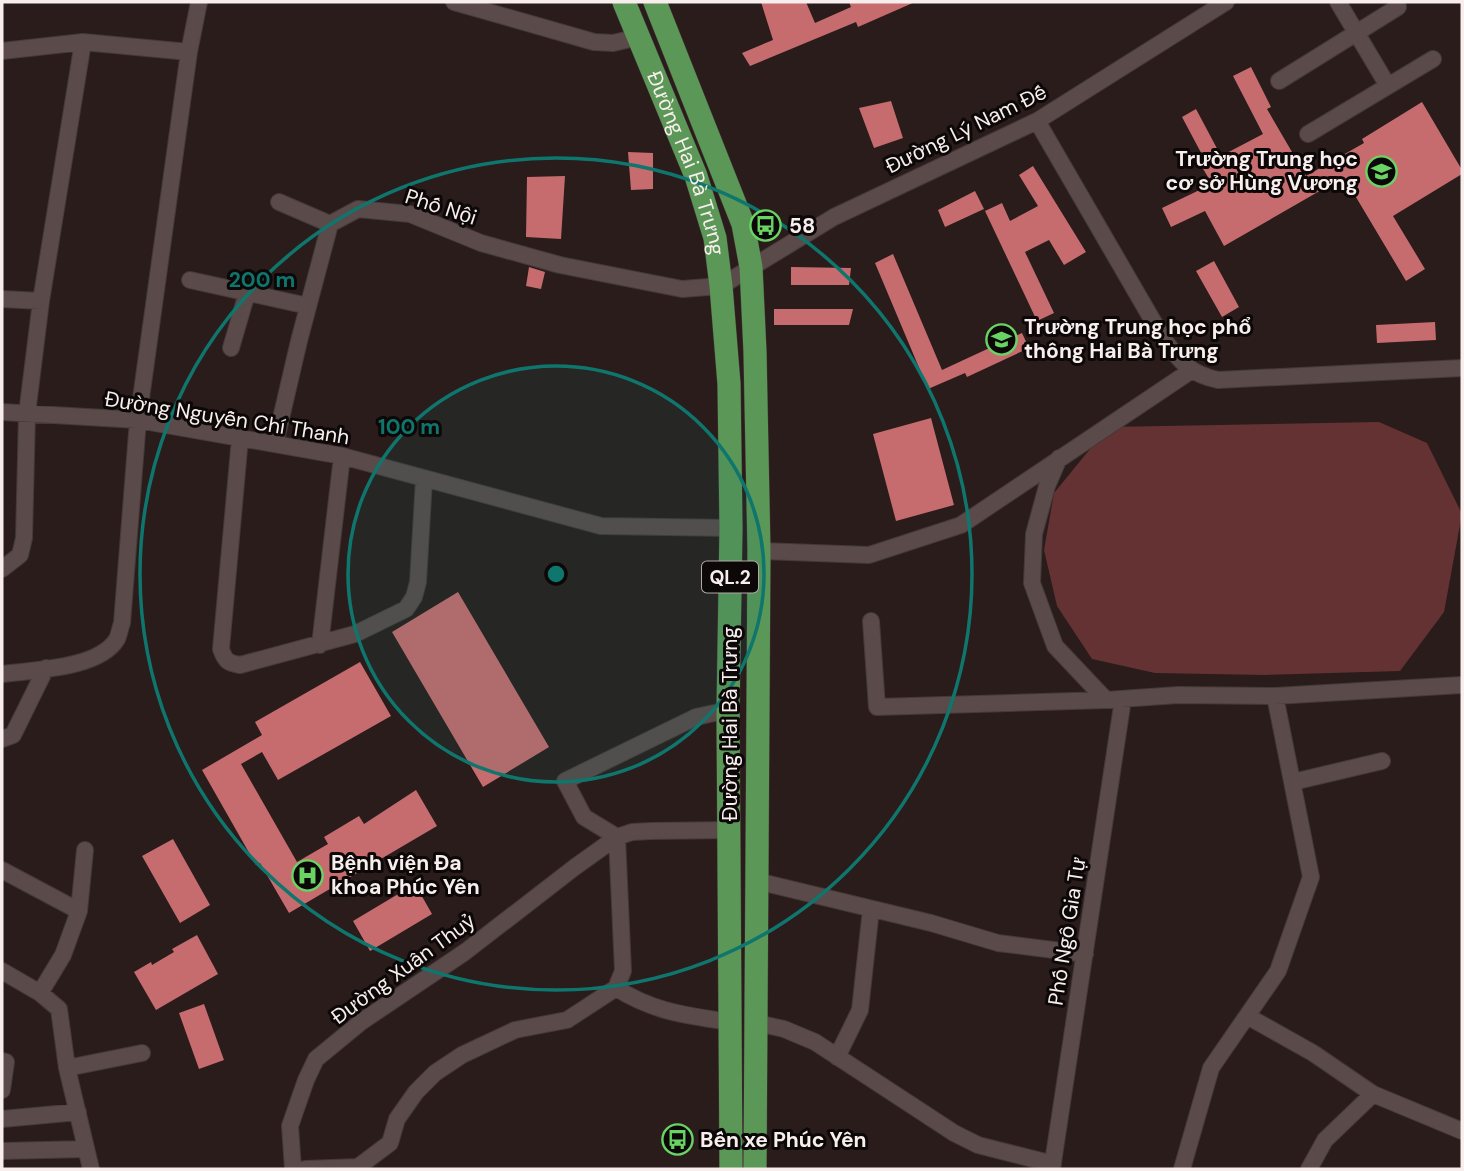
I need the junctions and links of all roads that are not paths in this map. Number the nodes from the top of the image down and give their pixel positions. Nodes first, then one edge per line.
1 (199, 2) edge
2 (454, 2) edge
3 (624, 2) edge
4 (1226, 2) edge
5 (1338, 2) edge
6 (1398, 8) dead end
7 (659, 12) edge
8 (1356, 33) junction
9 (639, 37) junction
10 (83, 42) junction
11 (2, 51) edge
12 (189, 52) junction
13 (1433, 59) dead end
14 (1279, 81) dead end
15 (1388, 86) junction
16 (1037, 121) junction
17 (1308, 134) dead end
18 (279, 202) dead end
19 (330, 224) junction
20 (751, 267) junction
21 (190, 280) dead end
22 (721, 286) junction
23 (247, 293) junction
24 (2, 299) edge
25 (41, 301) junction
26 (308, 306) junction
27 (230, 348) dead end
28 (1462, 368) edge
29 (1192, 370) junction
30 (2, 412) edge
31 (27, 414) junction
32 (138, 420) junction
33 (240, 438) junction
34 (275, 444) junction
35 (342, 456) junction
36 (1059, 457) junction
37 (424, 479) junction
38 (731, 528) junction
39 (759, 551) junction
40 (2, 569) edge
41 (871, 621) dead end
42 (320, 645) junction
43 (46, 668) junction
44 (2, 674) edge
45 (1462, 685) edge
46 (1275, 696) junction
47 (1123, 699) junction
48 (1106, 700) junction
49 (729, 710) junction
50 (758, 710) junction
51 (2, 739) edge
52 (1382, 761) dead end
53 (1293, 782) junction
54 (730, 830) junction
55 (617, 837) junction
56 (85, 850) dead end
57 (2, 870) edge
58 (757, 881) junction
59 (871, 909) junction
60 (79, 911) junction
61 (1085, 954) junction
62 (2, 971) edge
63 (616, 988) junction
64 (40, 993) junction
65 (1247, 1016) junction
66 (729, 1022) junction
67 (757, 1023) junction
68 (142, 1053) dead end
69 (837, 1057) junction
70 (2, 1061) edge
71 (67, 1068) junction
72 (2, 1090) edge
73 (1373, 1094) junction
74 (78, 1112) junction
75 (2, 1119) edge
76 (1462, 1131) edge
77 (86, 1149) junction
78 (2, 1152) edge
79 (376, 1163) edge
80 (1053, 1167) edge
81 (91, 1169) edge
82 (293, 1169) edge
83 (305, 1169) edge
84 (731, 1169) edge
85 (755, 1169) edge
86 (1182, 1169) edge
87 (1309, 1169) edge

1 - 12 street
2 - 9 street
3 - 9 highway, Đường Hai Bà Trưng / QL.2
4 - 16 street, Đường Lý Nam Đế
5 - 8 street
6 - 8 street
7 - 9 highway
7 - 20 highway, Đường Hai Bà Trưng / QL.2
8 - 14 street
8 - 15 street
9 - 22 highway, Đường Hai Bà Trưng / QL.2
10 - 11 street
10 - 12 street
10 - 25 street
12 - 32 street
13 - 15 street
15 - 17 street
16 - 20 street, Đường Lý Nam Đế
16 - 29 street
18 - 19 street
19 - 22 street, Phố Nội
19 - 26 street
20 - 22 street, Đường Lý Nam Đế
20 - 39 highway, Đường Hai Bà Trưng / QL.2
21 - 23 street
22 - 38 highway, Đường Hai Bà Trưng / QL.2
23 - 26 street
23 - 27 street
24 - 25 street
25 - 31 street
26 - 34 street
28 - 29 street
29 - 36 street
30 - 31 street, Đường Nguyễn Chí Thanh
31 - 32 street, Đường Nguyễn Chí Thanh
31 - 40 street
32 - 33 street, Đường Nguyễn Chí Thanh
32 - 43 street
33 - 34 street, Đường Nguyễn Chí Thanh
33 - 42 street
34 - 35 street, Đường Nguyễn Chí Thanh
35 - 37 street, Đường Nguyễn Chí Thanh
35 - 42 street
36 - 39 street
36 - 48 street
37 - 38 street, Đường Nguyễn Chí Thanh
37 - 42 street
38 - 49 highway, Đường Hai Bà Trưng / QL.2
39 - 50 highway, Đường Hai Bà Trưng / QL.2
41 - 48 street
43 - 44 street
43 - 51 street
45 - 46 street
46 - 47 street
46 - 53 street
47 - 48 street
47 - 61 street, Phố Ngô Gia Tự
49 - 50 highway
49 - 54 highway, Đường Hai Bà Trưng / QL.2
49 - 55 street
50 - 58 highway, Đường Hai Bà Trưng / QL.2
52 - 53 street
53 - 65 street
54 - 55 street, Đường Xuân Thuỷ
54 - 66 highway, Đường Hai Bà Trưng / QL.2
55 - 63 street
55 - 82 street, Đường Xuân Thuỷ
56 - 60 street
57 - 60 street
58 - 59 street
58 - 67 highway, Đường Hai Bà Trưng / QL.2
59 - 61 street
59 - 69 street
60 - 64 street
61 - 80 street, Phố Ngô Gia Tự
62 - 64 street
63 - 66 street
63 - 79 street
64 - 71 street
65 - 73 street
65 - 86 street
66 - 84 highway, Đường Hai Bà Trưng / QL.2
67 - 69 street
67 - 85 highway, Đường Hai Bà Trưng / QL.2
68 - 71 street
69 - 80 street
70 - 72 street
71 - 74 street
73 - 76 street
73 - 87 street
74 - 75 street
74 - 77 street
77 - 78 street
77 - 81 street
79 - 83 street

